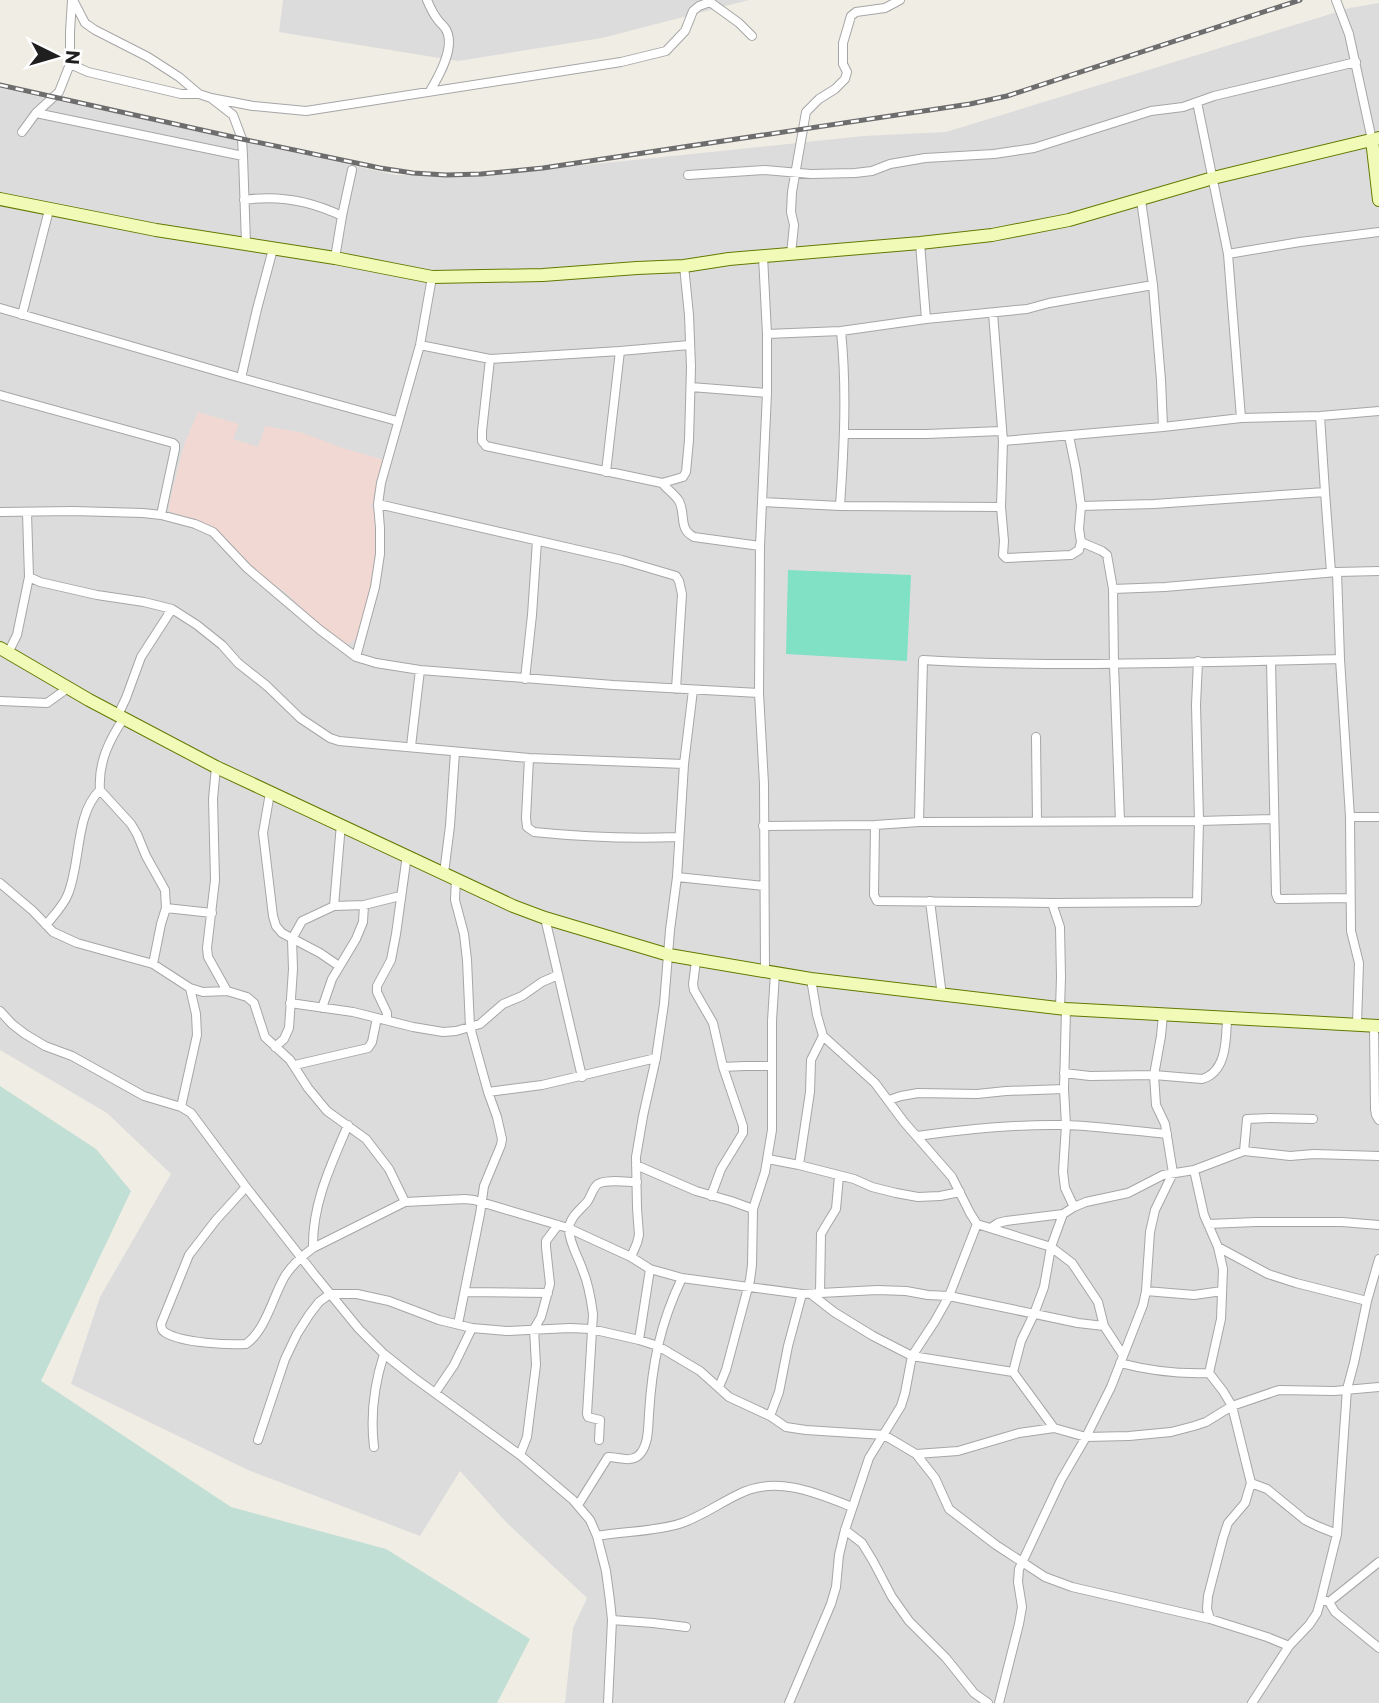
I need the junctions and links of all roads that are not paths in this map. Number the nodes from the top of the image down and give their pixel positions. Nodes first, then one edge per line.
1 (72, 0) edge
2 (427, 0) edge
3 (900, 0) edge
4 (1336, 0) edge
5 (752, 36) dead end
6 (1356, 62) junction
7 (70, 64) junction
8 (430, 91) junction
9 (199, 94) junction
10 (211, 98) junction
11 (1197, 103) junction
12 (36, 113) junction
13 (22, 132) dead end
14 (1377, 139) edge
15 (243, 156) junction
16 (352, 170) dead end
17 (795, 173) junction
18 (688, 175) dead end
19 (1213, 177) junction
20 (0, 199) edge
21 (244, 200) junction
22 (1141, 200) junction
23 (1379, 200) edge
24 (49, 210) junction
25 (342, 216) junction
26 (1379, 232) edge
27 (920, 243) junction
28 (246, 244) junction
29 (272, 249) junction
30 (791, 254) junction
31 (1228, 254) junction
32 (763, 256) junction
33 (335, 258) junction
34 (684, 266) junction
35 (432, 277) junction
36 (1153, 285) junction
37 (0, 308) edge
38 (993, 313) junction
39 (22, 315) junction
40 (926, 319) junction
41 (841, 331) junction
42 (767, 334) junction
43 (419, 345) junction
44 (689, 345) junction
45 (621, 351) junction
46 (490, 359) junction
47 (242, 378) junction
48 (691, 387) junction
49 (766, 393) junction
50 (0, 395) edge
51 (1379, 411) edge
52 (1320, 416) junction
53 (1241, 418) junction
54 (397, 421) junction
55 (1163, 427) junction
56 (1001, 431) junction
57 (845, 433) junction
58 (1069, 436) junction
59 (1003, 441) junction
60 (606, 472) junction
61 (662, 484) junction
62 (1325, 492) junction
63 (762, 502) junction
64 (378, 504) junction
65 (839, 506) junction
66 (1081, 506) junction
67 (1001, 507) junction
68 (0, 512) edge
69 (27, 513) junction
70 (161, 515) junction
71 (537, 541) junction
72 (1081, 542) junction
73 (760, 546) junction
74 (1379, 571) edge
75 (1334, 572) junction
76 (29, 577) junction
77 (1114, 589) junction
78 (172, 609) junction
79 (4, 651) edge
80 (356, 657) junction
81 (1340, 659) junction
82 (1271, 660) junction
83 (1198, 661) junction
84 (1114, 665) junction
85 (420, 670) junction
86 (525, 678) junction
87 (68, 688) junction
88 (676, 689) junction
89 (693, 690) junction
90 (759, 693) junction
91 (0, 701) edge
92 (121, 717) junction
93 (1036, 737) dead end
94 (411, 746) junction
95 (455, 752) junction
96 (529, 758) junction
97 (684, 764) junction
98 (216, 767) junction
99 (100, 790) junction
100 (270, 793) junction
101 (1350, 817) junction
102 (1379, 817) edge
103 (1274, 819) junction
104 (1037, 821) junction
105 (1120, 821) junction
106 (1199, 821) junction
107 (919, 822) junction
108 (341, 824) junction
109 (875, 825) junction
110 (763, 826) junction
111 (678, 837) junction
112 (407, 855) junction
113 (450, 876) junction
114 (677, 877) junction
115 (0, 883) edge
116 (764, 886) junction
117 (400, 896) junction
118 (1350, 898) junction
119 (930, 901) junction
120 (1052, 903) junction
121 (363, 905) junction
122 (334, 906) junction
123 (166, 908) junction
124 (212, 914) junction
125 (545, 918) junction
126 (47, 925) junction
127 (292, 939) junction
128 (669, 955) junction
129 (696, 961) junction
130 (153, 964) junction
131 (339, 966) junction
132 (770, 972) junction
133 (558, 975) junction
134 (811, 979) junction
135 (190, 988) junction
136 (227, 991) junction
137 (942, 996) junction
138 (290, 1003) junction
139 (322, 1008) junction
140 (1063, 1009) junction
141 (0, 1011) edge
142 (1163, 1015) junction
143 (377, 1018) junction
144 (1227, 1019) junction
145 (387, 1020) junction
146 (1357, 1025) junction
147 (470, 1027) junction
148 (1376, 1027) edge
149 (823, 1036) junction
150 (275, 1046) junction
151 (656, 1058) junction
152 (295, 1065) junction
153 (772, 1066) junction
154 (723, 1068) junction
155 (1064, 1073) junction
156 (1154, 1075) junction
157 (582, 1077) junction
158 (1064, 1088) junction
159 (488, 1092) junction
160 (888, 1100) junction
161 (181, 1107) junction
162 (1313, 1119) dead end
163 (1379, 1120) edge
164 (348, 1125) junction
165 (1066, 1125) junction
166 (1167, 1133) junction
167 (918, 1136) junction
168 (1244, 1151) junction
169 (1379, 1156) edge
170 (768, 1159) junction
171 (636, 1165) junction
172 (799, 1165) junction
173 (1194, 1170) junction
174 (1173, 1173) junction
175 (839, 1176) junction
176 (637, 1182) junction
177 (246, 1187) junction
178 (960, 1192) junction
179 (711, 1196) junction
180 (405, 1202) junction
181 (481, 1202) junction
182 (1074, 1207) junction
183 (753, 1209) junction
184 (1063, 1214) junction
185 (977, 1224) junction
186 (1208, 1224) junction
187 (558, 1225) junction
188 (1379, 1225) edge
189 (992, 1227) junction
190 (568, 1228) junction
191 (1051, 1247) junction
192 (1218, 1247) junction
193 (313, 1248) junction
194 (301, 1257) junction
195 (631, 1257) junction
196 (1379, 1259) edge
197 (650, 1269) junction
198 (682, 1278) junction
199 (748, 1287) junction
200 (1146, 1291) junction
201 (1222, 1291) junction
202 (465, 1292) junction
203 (548, 1293) junction
204 (330, 1294) junction
205 (811, 1294) junction
206 (949, 1296) junction
207 (1367, 1301) junction
208 (1034, 1314) junction
209 (458, 1324) junction
210 (1104, 1326) junction
211 (472, 1328) junction
212 (534, 1329) junction
213 (591, 1329) junction
214 (639, 1340) junction
215 (658, 1346) junction
216 (384, 1354) junction
217 (912, 1356) junction
218 (1122, 1359) junction
219 (1013, 1372) junction
220 (1209, 1373) junction
221 (719, 1387) junction
222 (1379, 1387) edge
223 (1346, 1389) junction
224 (435, 1393) junction
225 (1232, 1406) junction
226 (770, 1416) junction
227 (1054, 1428) junction
228 (884, 1435) junction
229 (1086, 1437) junction
230 (258, 1440) dead end
231 (599, 1440) dead end
232 (374, 1447) dead end
233 (916, 1454) junction
234 (520, 1455) junction
235 (1251, 1483) junction
236 (578, 1505) junction
237 (852, 1507) junction
238 (845, 1530) junction
239 (1337, 1534) junction
240 (597, 1536) junction
241 (1023, 1562) junction
242 (1379, 1562) edge
243 (1325, 1601) junction
244 (1210, 1619) junction
245 (612, 1620) junction
246 (686, 1627) dead end
247 (1289, 1646) junction
248 (1379, 1648) edge
249 (608, 1703) edge
250 (789, 1703) edge
251 (988, 1703) edge
252 (999, 1703) edge
253 (1252, 1703) edge

1 - 7 street
1 - 9 street
2 - 8 street
3 - 17 street
4 - 6 street
5 - 8 street
6 - 11 street
6 - 14 street
7 - 9 street
7 - 12 street
8 - 10 street
9 - 10 street
10 - 15 street
11 - 17 street
11 - 19 street
12 - 13 street
12 - 15 street
14 - 19 street
14 - 23 street
15 - 21 street
16 - 25 street
17 - 18 street
17 - 30 street
19 - 22 street
19 - 31 street
20 - 24 street
21 - 25 street
21 - 28 street
22 - 27 street
22 - 36 street
24 - 28 street
24 - 39 street
25 - 33 street
26 - 31 street
27 - 30 street
27 - 40 street
28 - 29 street
29 - 33 street
29 - 47 street
30 - 32 street
31 - 53 street
32 - 34 street
32 - 42 street
33 - 35 street
34 - 35 street
34 - 44 street
35 - 43 street
36 - 38 street
36 - 55 street
37 - 39 street
38 - 40 street
38 - 56 street
39 - 47 street
40 - 41 street
41 - 42 street
41 - 57 street
42 - 49 street
43 - 46 street
43 - 54 street
44 - 45 street
44 - 48 street
45 - 46 street
45 - 60 street
46 - 60 street
47 - 54 street
48 - 49 street
48 - 61 street
49 - 63 street
50 - 70 street
51 - 52 street
52 - 53 street
52 - 62 street
53 - 55 street
54 - 64 street
55 - 58 street
56 - 57 street
56 - 59 street
57 - 65 street
58 - 59 street
58 - 66 street
59 - 67 street
60 - 61 street
61 - 73 street
62 - 66 street
62 - 75 street
63 - 65 street
63 - 73 street
64 - 71 street
64 - 80 street
65 - 67 street
66 - 72 street
67 - 72 street
68 - 69 street
69 - 70 street
69 - 76 street
70 - 80 street
71 - 86 street
71 - 88 street
72 - 77 street
73 - 90 street
74 - 75 street
75 - 77 street
75 - 81 street
76 - 78 street
76 - 79 street
77 - 84 street
78 - 92 street
78 - 94 street
79 - 87 street
80 - 85 street
81 - 82 street
81 - 101 street
82 - 83 street
82 - 103 street
83 - 84 street
83 - 106 street
84 - 105 street
84 - 107 street
85 - 86 street
85 - 94 street
86 - 88 street
87 - 91 street
87 - 92 street
88 - 89 street
89 - 90 street
89 - 97 street
90 - 110 street
92 - 98 street
92 - 99 street
93 - 104 street
94 - 95 street
95 - 96 street
95 - 113 street
96 - 97 street
96 - 111 street
97 - 111 street
98 - 100 street
98 - 124 street
99 - 123 street
99 - 126 street
100 - 108 street
100 - 127 street
101 - 102 street
101 - 118 street
103 - 106 street
103 - 118 street
104 - 105 street
104 - 107 street
105 - 106 street
106 - 120 street
107 - 109 street
108 - 112 street
108 - 122 street
109 - 110 street
109 - 119 street
110 - 116 street
111 - 114 street
112 - 113 street
112 - 117 street
113 - 125 street
113 - 147 street
114 - 116 street
114 - 128 street
115 - 126 street
116 - 132 street
117 - 121 street
117 - 145 street
118 - 146 street
119 - 120 street
119 - 137 street
120 - 140 street
121 - 122 street
121 - 131 street
122 - 127 street
123 - 124 street
123 - 130 street
124 - 136 street
125 - 128 street
125 - 133 street
126 - 130 street
127 - 131 street
127 - 138 street
128 - 129 street
128 - 151 street
129 - 132 street
129 - 154 street
130 - 135 street
131 - 139 street
132 - 134 street
132 - 153 street
133 - 147 street
133 - 157 street
134 - 137 street
134 - 149 street
135 - 136 street
135 - 161 street
136 - 150 street
137 - 140 street
138 - 139 street
138 - 150 street
139 - 143 street
140 - 142 street
140 - 155 street
141 - 161 street
142 - 144 street
142 - 156 street
143 - 145 street
143 - 152 street
144 - 146 street
144 - 156 street
145 - 147 street
146 - 148 street
147 - 159 street
148 - 163 street
149 - 160 street
149 - 172 street
150 - 152 street
151 - 157 street
151 - 171 street
152 - 164 street
153 - 154 street
153 - 170 street
154 - 179 street
155 - 156 street
155 - 158 street
156 - 166 street
157 - 159 street
158 - 160 street
158 - 165 street
159 - 181 street
160 - 167 street
161 - 177 street
162 - 168 street
164 - 180 street
164 - 193 street
165 - 166 street
165 - 167 street
165 - 182 street
166 - 174 street
167 - 178 street
168 - 169 street
168 - 173 street
170 - 172 street
170 - 183 street
171 - 176 street
171 - 179 street
172 - 175 street
173 - 174 street
173 - 186 street
174 - 182 street
174 - 200 street
175 - 178 street
175 - 205 street
176 - 190 street
176 - 195 street
177 - 194 street
177 - 194 street
178 - 185 street
179 - 183 street
180 - 181 street
180 - 193 street
181 - 187 street
181 - 202 street
182 - 184 street
183 - 199 street
184 - 189 street
184 - 191 street
185 - 189 street
185 - 206 street
186 - 188 street
186 - 192 street
187 - 190 street
187 - 203 street
189 - 191 street
190 - 195 street
190 - 213 street
191 - 208 street
191 - 210 street
192 - 201 street
192 - 207 street
193 - 194 street
194 - 204 street
195 - 197 street
196 - 207 street
197 - 198 street
197 - 214 street
198 - 199 street
198 - 215 street
199 - 205 street
199 - 221 street
200 - 201 street
200 - 218 street
201 - 220 street
202 - 203 street
202 - 209 street
203 - 212 street
204 - 209 street
204 - 216 street
204 - 230 street
205 - 206 street
205 - 217 street
205 - 226 street
206 - 208 street
206 - 217 street
207 - 223 street
208 - 210 street
208 - 219 street
209 - 211 street
210 - 218 street
211 - 212 street
211 - 224 street
212 - 213 street
212 - 234 street
213 - 214 street
213 - 231 street
214 - 215 street
215 - 221 street
215 - 236 street
216 - 224 street
216 - 232 street
217 - 219 street
217 - 228 street
218 - 220 street
218 - 229 street
219 - 227 street
220 - 225 street
221 - 226 street
222 - 223 street
223 - 225 street
223 - 239 street
224 - 234 street
225 - 229 street
225 - 235 street
226 - 228 street
227 - 229 street
227 - 233 street
228 - 233 street
228 - 237 street
229 - 241 street
233 - 241 street
234 - 236 street
235 - 239 street
235 - 244 street
236 - 240 street
237 - 238 street
237 - 240 street
238 - 250 street
238 - 251 street
239 - 243 street
240 - 245 street
241 - 244 street
241 - 252 street
242 - 243 street
243 - 247 street
243 - 248 street
244 - 247 street
245 - 246 street
245 - 249 street
247 - 253 street

